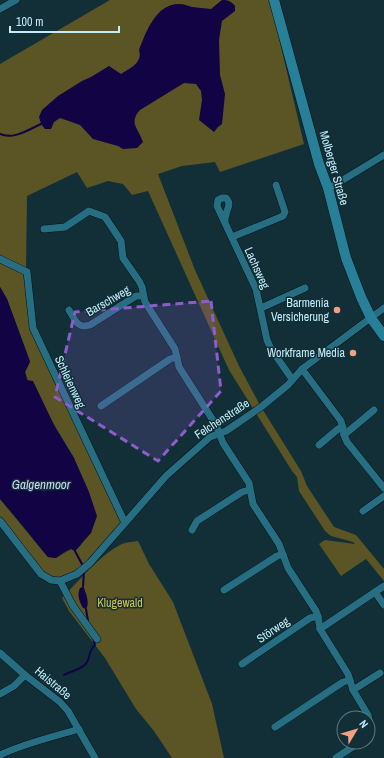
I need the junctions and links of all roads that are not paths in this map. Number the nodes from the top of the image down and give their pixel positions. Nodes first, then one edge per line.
1 (16, 0) edge
2 (274, 0) edge
3 (1, 7) edge
4 (384, 155) edge
5 (276, 185) dead end
6 (328, 188) junction
7 (225, 222) dead end
8 (44, 229) dead end
9 (232, 237) junction
10 (0, 259) edge
11 (306, 288) dead end
12 (143, 296) junction
13 (261, 308) junction
14 (384, 308) edge
15 (69, 310) dead end
16 (371, 318) junction
17 (384, 336) edge
18 (177, 357) junction
19 (302, 369) junction
20 (292, 379) junction
21 (101, 406) dead end
22 (374, 410) dead end
23 (343, 427) junction
24 (219, 433) junction
25 (344, 435) junction
26 (319, 445) dead end
27 (384, 488) edge
28 (250, 490) junction
29 (384, 496) edge
30 (363, 511) dead end
31 (0, 521) edge
32 (125, 523) junction
33 (192, 530) dead end
34 (283, 554) junction
35 (60, 581) junction
36 (384, 586) edge
37 (224, 590) dead end
38 (375, 592) junction
39 (384, 605) edge
40 (318, 616) junction
41 (320, 629) junction
42 (97, 639) dead end
43 (0, 653) edge
44 (242, 664) dead end
45 (380, 673) dead end
46 (25, 675) junction
47 (350, 680) junction
48 (353, 690) junction
49 (0, 694) edge
50 (365, 710) edge
51 (275, 727) dead end
52 (79, 729) junction
53 (348, 750) edge
54 (0, 755) edge
55 (95, 758) edge
56 (336, 758) edge

1 - 3 street
2 - 6 main road, Molberger Straße
4 - 6 street
5 - 9 street, Lachsweg
6 - 16 main road, Molberger Straße
7 - 9 street, Lachsweg
8 - 12 street, Barschweg
9 - 13 street, Lachsweg
10 - 32 street, Schleienweg
11 - 13 street, Lachsweg
12 - 15 street, Barschweg
12 - 18 street, Barschweg
13 - 20 street, Lachsweg
14 - 16 street, Felchenstraße
16 - 17 main road, Molberger Straße
16 - 19 street, Felchenstraße
18 - 21 street
18 - 24 street, Barschweg
19 - 20 street, Felchenstraße
19 - 23 street
20 - 24 street, Felchenstraße
22 - 25 street
23 - 25 street
23 - 26 street
24 - 28 street
24 - 32 street, Felchenstraße
25 - 27 street
28 - 33 street
28 - 34 street
29 - 30 street
31 - 35 street
32 - 35 street, Felchenstraße
34 - 37 street
34 - 40 street
35 - 42 street
36 - 38 street
38 - 39 street
38 - 41 street
40 - 41 street
40 - 44 street, Störweg
41 - 47 street
43 - 46 street, Haistraße
45 - 48 street
46 - 49 street
46 - 52 street, Haistraße
47 - 48 street
47 - 51 street
48 - 50 street
52 - 54 street
52 - 55 street, Haistraße
53 - 56 street

